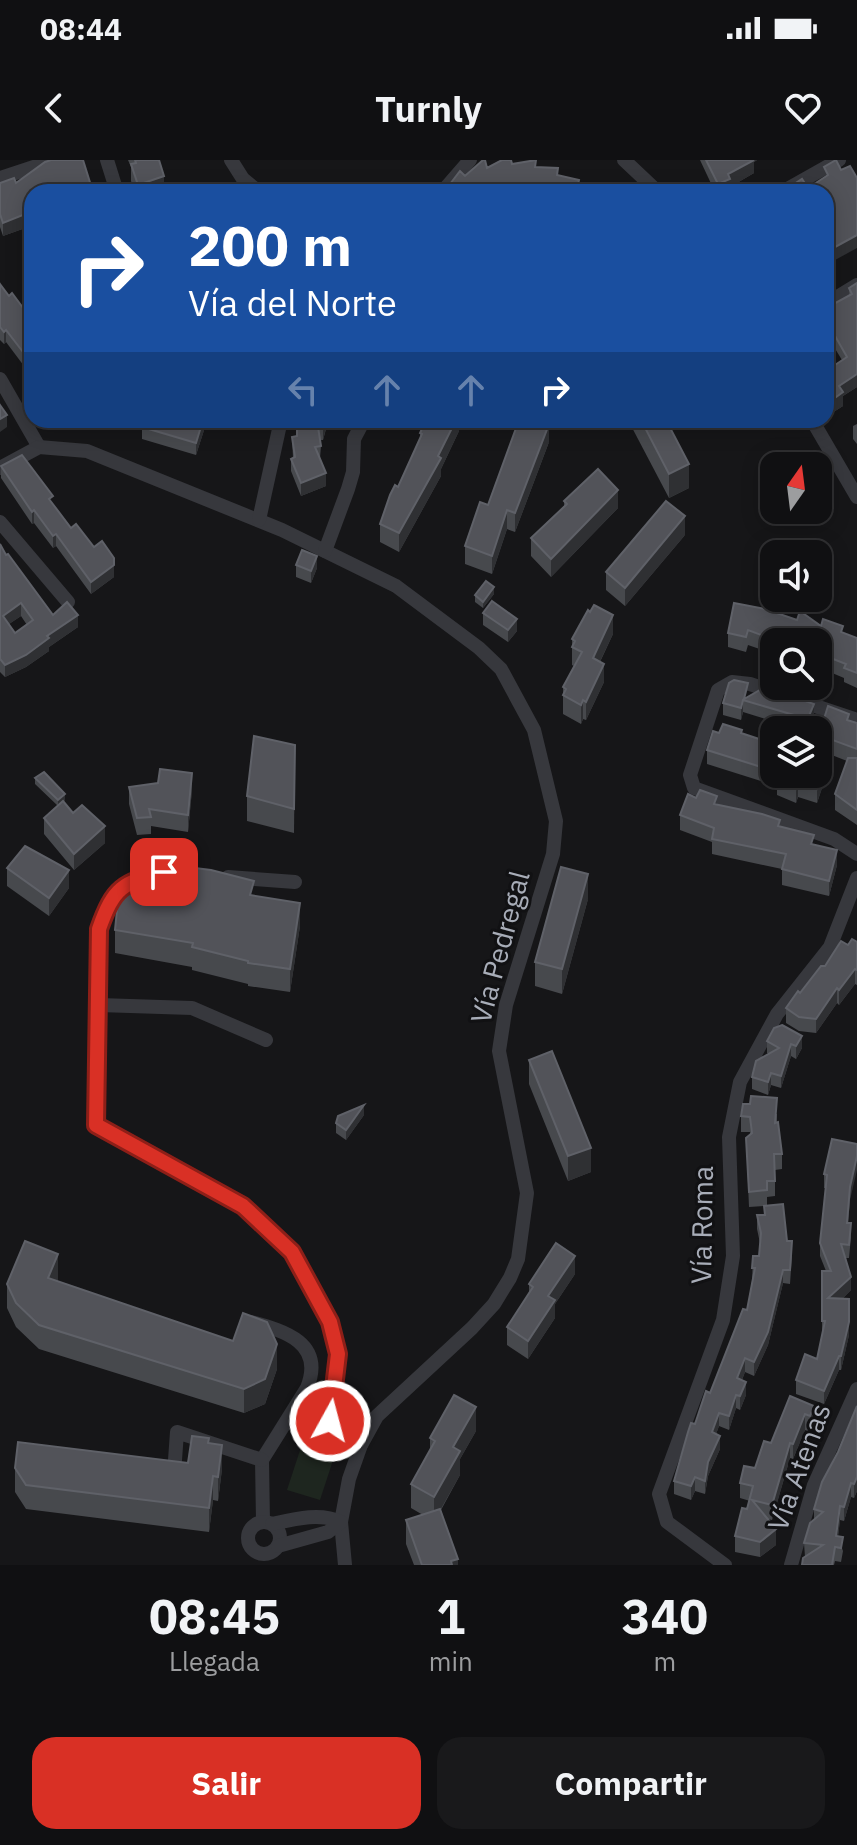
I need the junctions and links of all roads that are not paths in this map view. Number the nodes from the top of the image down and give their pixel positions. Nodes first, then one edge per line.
1 (55, 160) edge
2 (107, 160) edge
3 (231, 160) edge
4 (470, 160) edge
5 (624, 160) edge
6 (839, 160) edge
7 (0, 178) edge
8 (114, 184) edge
9 (249, 184) edge
10 (449, 184) edge
11 (650, 184) edge
12 (796, 184) edge
13 (857, 285) edge
14 (834, 299) edge
15 (0, 379) edge
16 (24, 421) edge
17 (28, 428) edge
18 (279, 428) edge
19 (360, 428) edge
20 (817, 428) edge
21 (39, 447) junction
22 (0, 468) edge
23 (857, 497) edge
24 (259, 520) junction
25 (0, 522) edge
26 (325, 551) junction
27 (68, 602) edge
28 (857, 720) edge
29 (857, 854) edge
30 (857, 878) edge
31 (295, 882) dead end
32 (99, 1005) junction
33 (266, 1040) dead end
34 (241, 1320) edge
35 (857, 1389) edge
36 (361, 1445) junction
37 (175, 1460) edge
38 (262, 1460) junction
39 (341, 1522) junction
40 (267, 1523) junction
41 (273, 1555) edge
42 (345, 1565) edge
43 (725, 1565) edge
44 (791, 1565) edge

1 - 7 street
2 - 8 street
3 - 9 street
4 - 10 street
5 - 11 street
6 - 12 street
13 - 14 street
15 - 16 street
17 - 21 street
18 - 24 street
19 - 26 street
20 - 23 street
21 - 22 street
21 - 24 street, Vía Pedregal
24 - 26 street, Vía Pedregal
25 - 27 street
26 - 36 street, Vía Pedregal
28 - 29 street
30 - 43 street, Vía Roma
31 - 32 street
32 - 33 street
32 - 36 street
34 - 38 street
35 - 44 street, Vía Atenas
36 - 39 street, Vía Pedregal
37 - 38 street
38 - 40 street
39 - 40 street
39 - 41 street
39 - 42 street, Vía Pedregal
40 - 41 street
40 - 41 street

